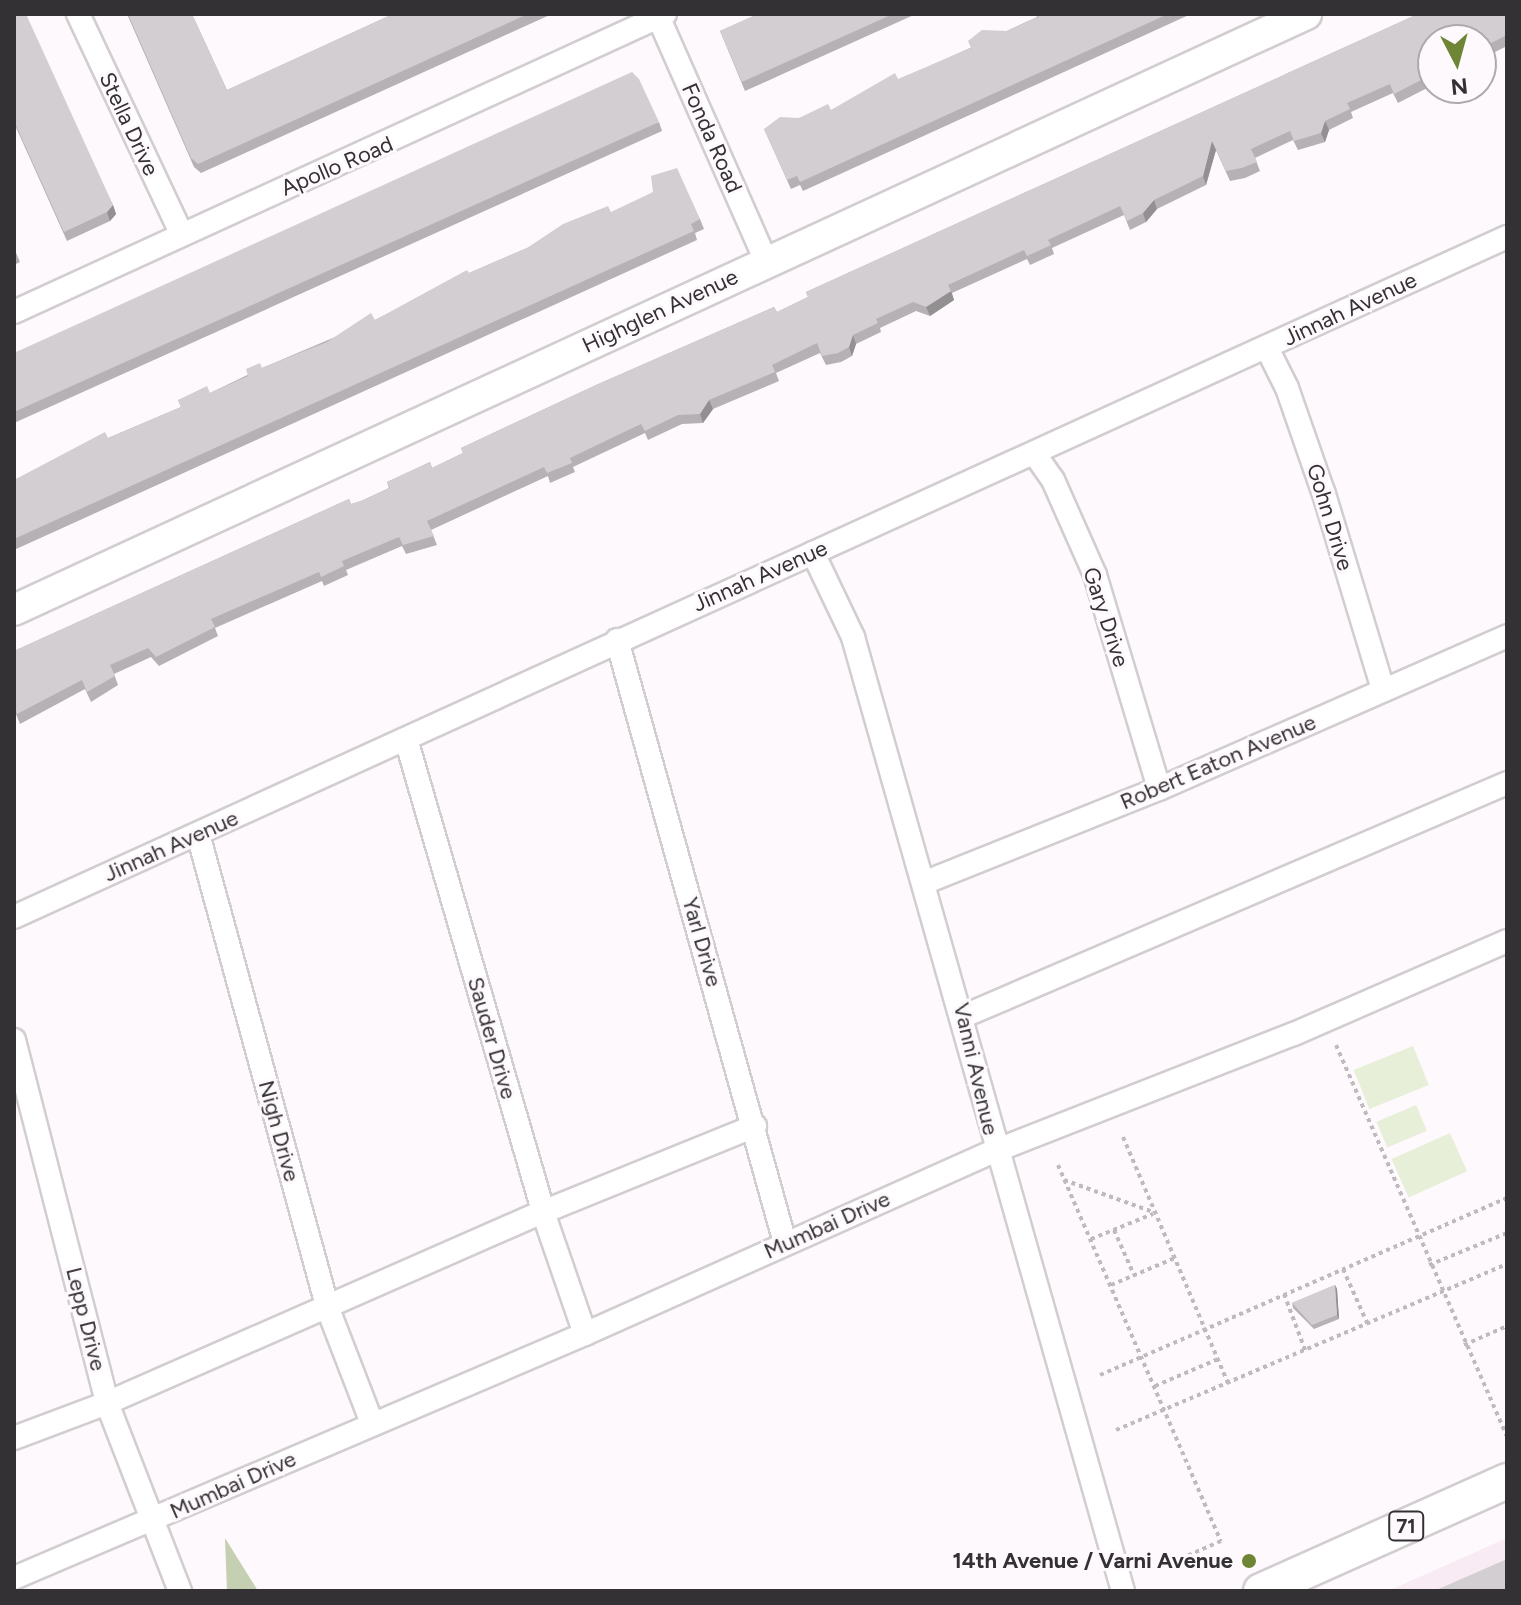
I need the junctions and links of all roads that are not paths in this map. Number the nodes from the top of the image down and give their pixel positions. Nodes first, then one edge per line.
1 (78, 14) edge
2 (1306, 14) edge
3 (660, 15) edge
4 (181, 233) junction
5 (1505, 245) edge
6 (766, 261) junction
7 (14, 312) edge
8 (1267, 348) junction
9 (1034, 453) junction
10 (813, 553) junction
11 (14, 610) edge
12 (1507, 636) edge
13 (617, 640) junction
14 (1383, 690) junction
15 (406, 739) junction
16 (1507, 783) edge
17 (1159, 789) junction
18 (198, 834) junction
19 (926, 882) junction
20 (14, 917) edge
21 (1507, 941) edge
22 (964, 1016) junction
23 (14, 1040) edge
24 (755, 1126) junction
25 (995, 1151) junction
26 (543, 1212) junction
27 (785, 1243) junction
28 (328, 1309) junction
29 (585, 1334) junction
30 (107, 1403) junction
31 (372, 1423) junction
32 (14, 1438) edge
33 (1507, 1481) edge
34 (151, 1521) junction
35 (14, 1578) edge
36 (180, 1591) edge
37 (1123, 1591) edge
38 (1261, 1591) edge

1 - 4 street, Stella Drive
2 - 6 street, Highglen Avenue
3 - 4 street, Apollo Road
3 - 6 street, Fonda Road
4 - 7 street, Apollo Road
5 - 8 street, Jinnah Avenue
6 - 11 street, Highglen Avenue
8 - 9 street, Jinnah Avenue
8 - 14 street, Gohn Drive
9 - 10 street, Jinnah Avenue
9 - 17 street, Gary Drive
10 - 13 street, Jinnah Avenue
10 - 19 street, Vanni Avenue
12 - 14 street, Robert Eaton Avenue
13 - 15 street, Jinnah Avenue
13 - 24 street, Yarl Drive
14 - 17 street, Robert Eaton Avenue
15 - 18 street, Jinnah Avenue
15 - 26 street, Sauder Drive
16 - 22 street
17 - 19 street, Robert Eaton Avenue
18 - 20 street, Jinnah Avenue
18 - 28 street, Nigh Drive
19 - 22 street, Vanni Avenue
21 - 25 street, Mumbai Drive
22 - 25 street, Vanni Avenue
23 - 30 street, Lepp Drive
24 - 26 street
24 - 27 street, Yarl Drive
25 - 27 street, Mumbai Drive
25 - 37 street, Vanni Avenue
26 - 28 street
26 - 29 street, Sauder Drive
27 - 29 street, Mumbai Drive
28 - 30 street
28 - 31 street, Nigh Drive
29 - 31 street, Mumbai Drive
30 - 32 street
30 - 34 street, Lepp Drive
31 - 34 street, Mumbai Drive
33 - 38 main road, 71
34 - 35 street, Mumbai Drive
34 - 36 street, Lepp Drive

